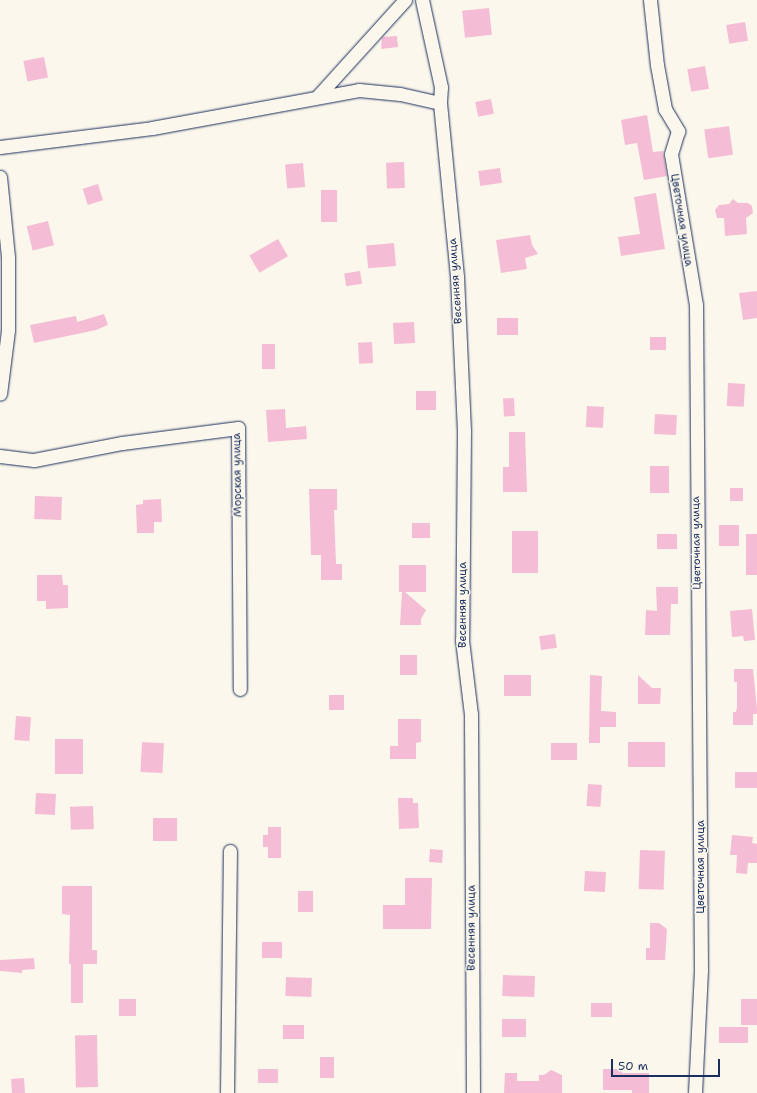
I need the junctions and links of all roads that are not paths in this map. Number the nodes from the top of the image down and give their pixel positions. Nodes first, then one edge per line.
1 (405, 0) edge
2 (422, 0) edge
3 (650, 0) edge
4 (317, 97) junction
5 (440, 103) junction
6 (0, 147) edge
7 (0, 177) edge
8 (0, 394) edge
9 (0, 456) edge
10 (240, 689) dead end
11 (230, 851) dead end
12 (227, 1093) edge
13 (473, 1093) edge
14 (695, 1093) edge

1 - 4 street
2 - 5 street, Весенняя улица
3 - 14 street, Цветочная улица
4 - 5 street
4 - 6 street
5 - 13 street, Весенняя улица
7 - 8 street
9 - 10 street, Морская улица
11 - 12 street

